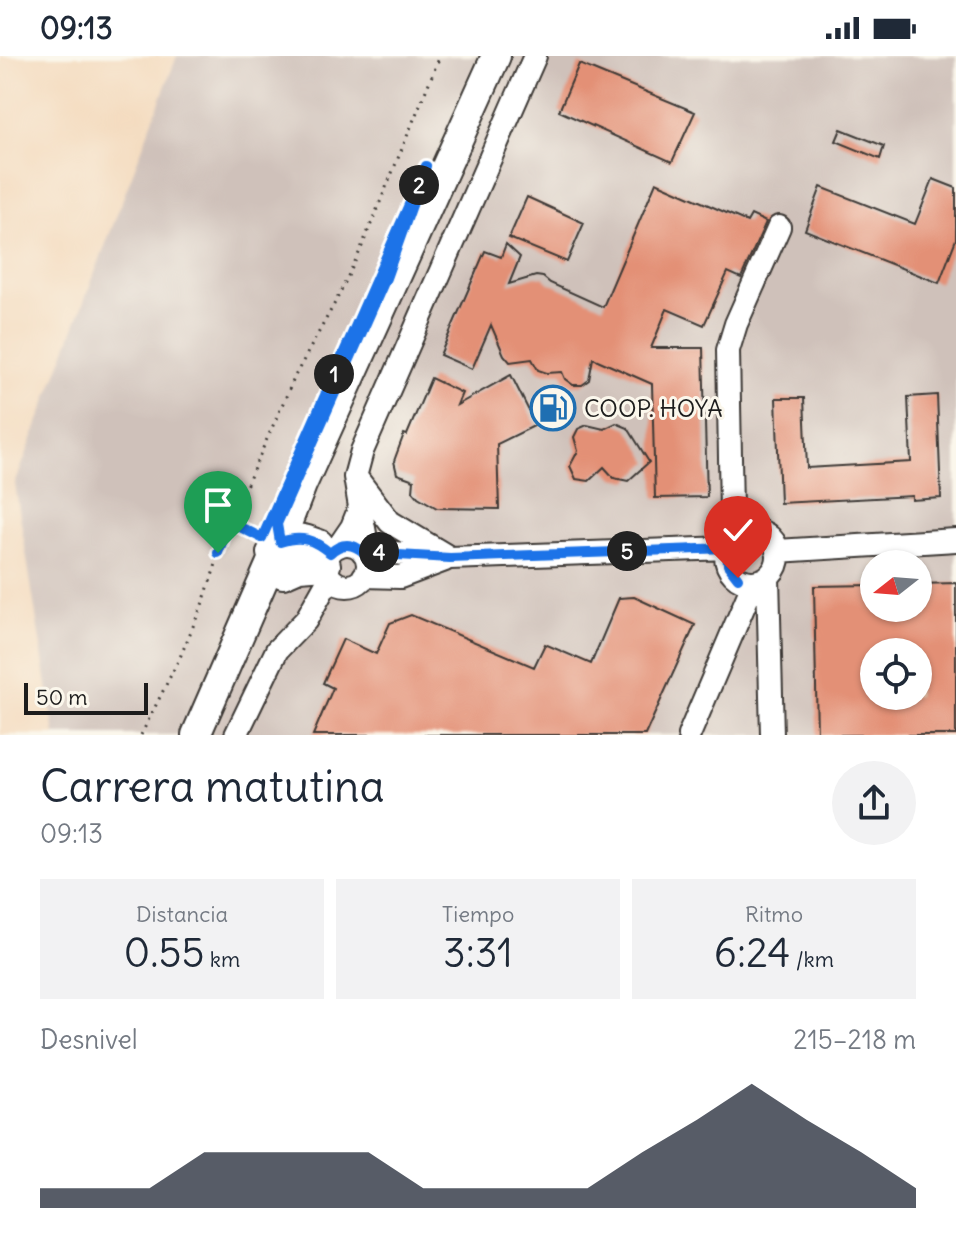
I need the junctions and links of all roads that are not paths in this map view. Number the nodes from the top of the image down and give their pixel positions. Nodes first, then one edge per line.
1 (474, 56) edge
2 (496, 56) edge
3 (535, 56) edge
4 (779, 227) dead end
5 (355, 477) junction
6 (302, 485) junction
7 (360, 507) junction
8 (271, 540) junction
9 (956, 540) edge
10 (732, 541) junction
11 (777, 551) junction
12 (363, 552) junction
13 (450, 558) junction
14 (324, 559) junction
15 (761, 579) junction
16 (359, 581) junction
17 (258, 595) junction
18 (306, 620) junction
19 (185, 730) edge
20 (236, 735) edge
21 (689, 735) edge
22 (772, 735) edge

1 - 8 main road
2 - 6 main road
3 - 5 street
4 - 10 street
5 - 7 street
5 - 13 street
6 - 8 main road
6 - 14 main road
7 - 12 street
7 - 14 street
8 - 14 main road
8 - 17 main road
8 - 19 main road
9 - 11 street
10 - 11 street
10 - 13 street
10 - 15 street
11 - 15 street
12 - 13 street
12 - 14 street
12 - 16 street
13 - 16 street
14 - 16 street
14 - 17 main road
14 - 18 street
15 - 21 street
15 - 22 street
16 - 18 street
17 - 19 main road
18 - 20 street

